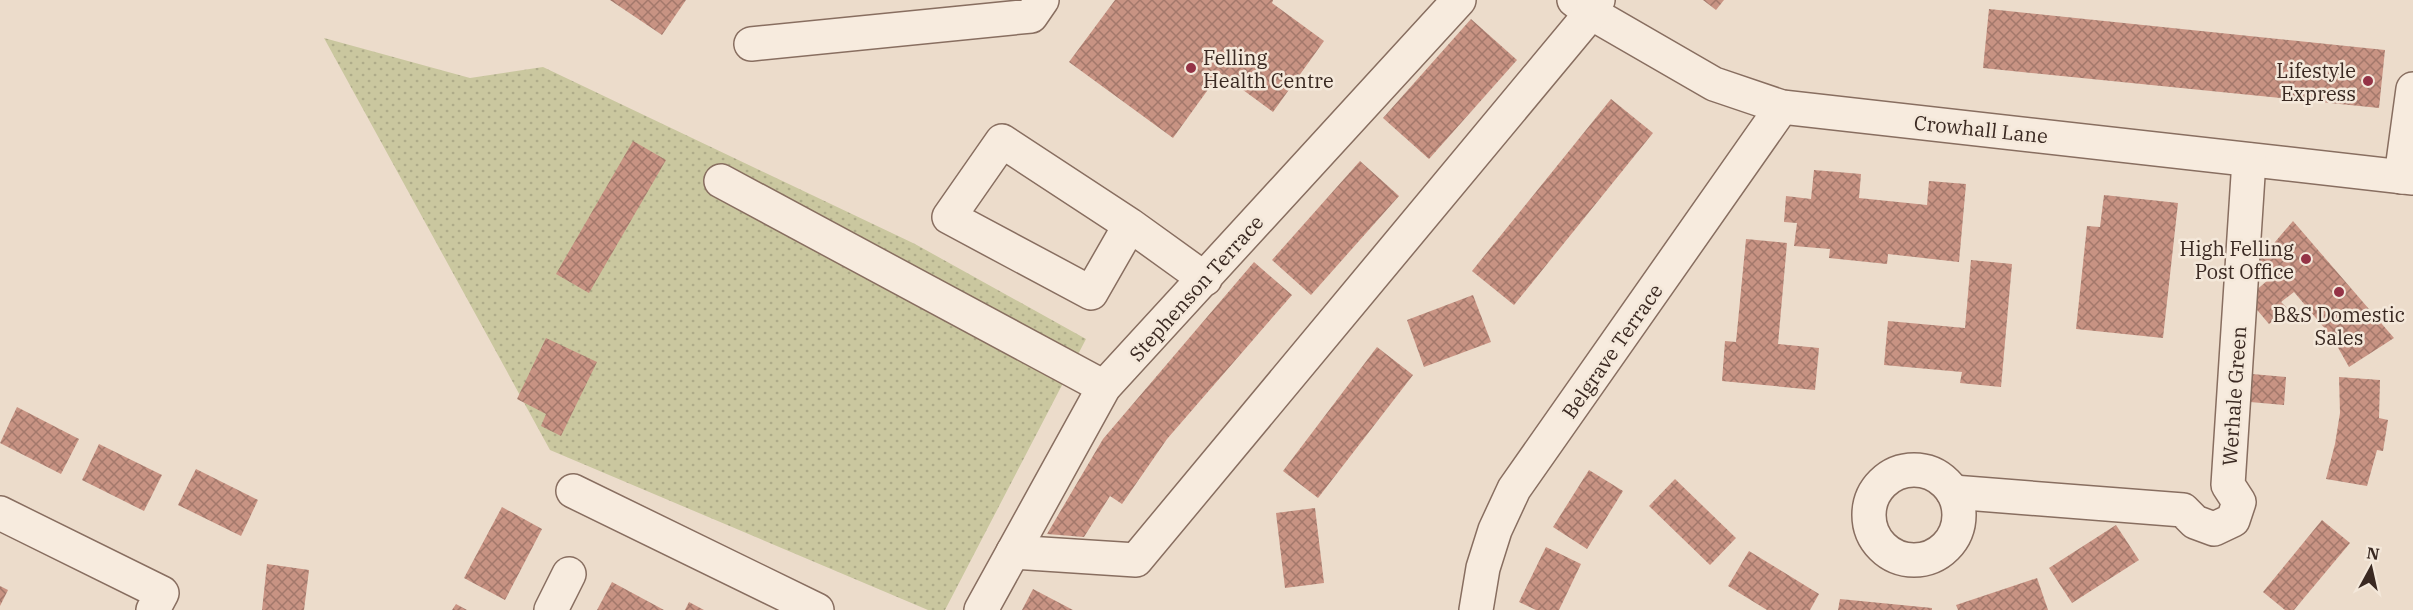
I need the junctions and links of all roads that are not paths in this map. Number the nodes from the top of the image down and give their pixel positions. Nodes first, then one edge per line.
1 (1042, 0) edge
2 (1459, 0) edge
3 (1588, 4) edge
4 (987, 10) edge
5 (751, 44) dead end
6 (2413, 89) edge
7 (1782, 107) junction
8 (2249, 160) junction
9 (2407, 178) edge
10 (721, 181) dead end
11 (1130, 225) junction
12 (1205, 279) junction
13 (1104, 387) junction
14 (573, 491) dead end
15 (1953, 492) dead end
16 (0, 513) edge
17 (1013, 552) junction
18 (568, 574) dead end
19 (153, 610) edge
20 (550, 610) edge
21 (818, 610) edge
22 (981, 610) edge
23 (1476, 610) edge

1 - 4 street
2 - 12 street, Stephenson Terrace
3 - 7 street, Crowhall Lane
3 - 17 street
4 - 5 street
6 - 9 street
7 - 8 street, Crowhall Lane
7 - 23 street, Belgrave Terrace
8 - 9 street, Crowhall Lane
8 - 15 street, Werhale Green
10 - 13 street
11 - 11 street
11 - 12 street
12 - 13 street, Stephenson Terrace
13 - 17 street, Stephenson Terrace
14 - 21 street
16 - 19 street
17 - 22 street, Stephenson Terrace
18 - 20 street

